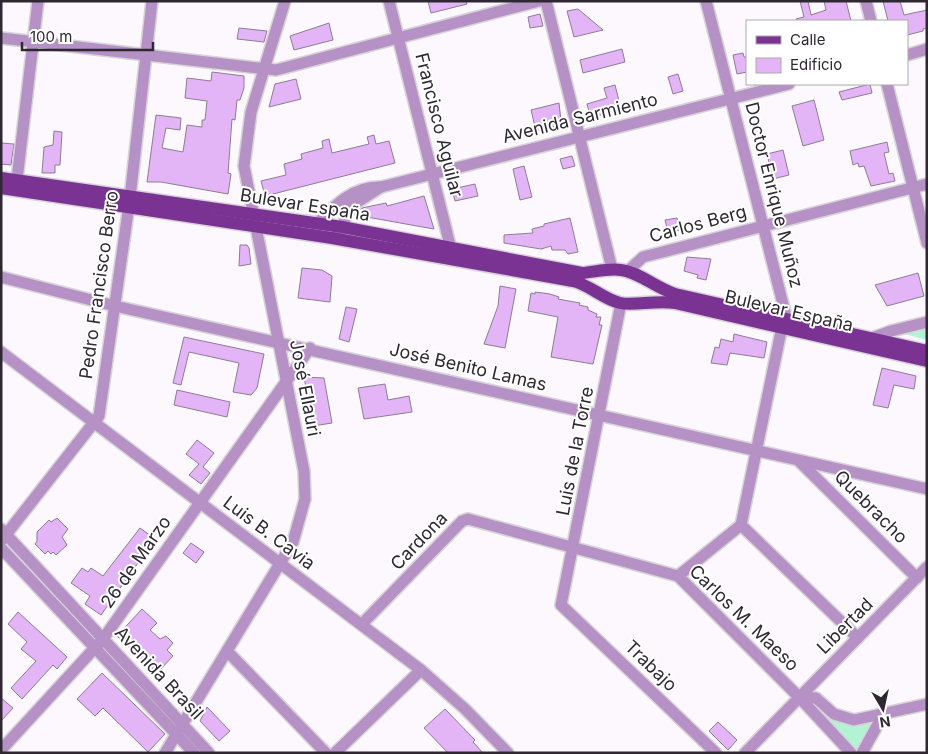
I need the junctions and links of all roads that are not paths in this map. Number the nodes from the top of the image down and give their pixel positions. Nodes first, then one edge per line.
1 (38, 1) edge
2 (152, 1) edge
3 (285, 1) edge
4 (389, 1) edge
5 (539, 1) edge
6 (546, 1) edge
7 (706, 1) edge
8 (866, 1) edge
9 (871, 20) edge
10 (398, 37) junction
11 (1, 38) edge
12 (34, 42) junction
13 (927, 50) edge
14 (146, 54) junction
15 (908, 54) edge
16 (265, 68) junction
17 (785, 85) edge
18 (886, 85) edge
19 (731, 98) junction
20 (580, 136) junction
21 (433, 174) junction
22 (1, 178) edge
23 (927, 184) edge
24 (16, 185) junction
25 (381, 187) junction
26 (912, 187) junction
27 (1, 188) edge
28 (129, 203) junction
29 (252, 214) junction
30 (317, 224) junction
31 (763, 225) junction
32 (255, 227) junction
33 (342, 228) junction
34 (332, 238) junction
35 (927, 243) edge
36 (451, 253) junction
37 (607, 270) junction
38 (628, 271) junction
39 (1, 277) edge
40 (647, 281) junction
41 (599, 292) junction
42 (644, 302) junction
43 (621, 303) junction
44 (115, 306) junction
45 (927, 322) edge
46 (783, 323) junction
47 (872, 338) junction
48 (278, 342) junction
49 (310, 348) junction
50 (927, 351) edge
51 (2, 354) edge
52 (927, 361) edge
53 (287, 384) junction
54 (600, 415) junction
55 (94, 424) junction
56 (755, 452) junction
57 (800, 462) junction
58 (927, 489) edge
59 (199, 502) junction
60 (741, 525) junction
61 (3, 535) edge
62 (1, 548) edge
63 (573, 549) junction
64 (281, 563) junction
65 (927, 567) edge
66 (678, 576) junction
67 (917, 578) junction
68 (561, 605) joint
69 (362, 624) junction
70 (858, 638) junction
71 (103, 639) junction
72 (95, 649) junction
73 (227, 650) junction
74 (421, 670) junction
75 (799, 696) junction
76 (927, 704) edge
77 (883, 715) junction
78 (180, 729) junction
79 (1, 750) edge
80 (165, 753) edge
81 (194, 753) edge
82 (209, 753) edge
83 (326, 753) edge
84 (335, 753) edge
85 (508, 753) edge
86 (716, 753) edge
87 (745, 753) edge
88 (851, 753) edge
89 (862, 753) edge

1 - 12 street
2 - 14 street, Pedro Francisco Berro
3 - 16 street, José Ellauri
4 - 10 street, Francisco Aguilar
5 - 10 street
6 - 20 street
7 - 19 street, Doctor Enrique Muñoz
8 - 9 street
10 - 16 street
10 - 21 street, Francisco Aguilar
11 - 12 street
12 - 14 street
12 - 24 street
13 - 15 street
14 - 16 street
14 - 28 street, Pedro Francisco Berro
16 - 29 street, José Ellauri
17 - 19 street, Avenida Sarmiento
18 - 26 street
19 - 20 street, Avenida Sarmiento
19 - 31 street, Doctor Enrique Muñoz
20 - 21 street, Avenida Sarmiento
20 - 37 street
21 - 25 street, Avenida Sarmiento
21 - 36 street, Francisco Aguilar
22 - 24 main road, Bulevar España
23 - 26 street, Carlos Berg
24 - 27 main road, Bulevar España
24 - 28 main road, Bulevar España
25 - 30 street, Avenida Sarmiento
25 - 33 street, Avenida Sarmiento
26 - 31 street, Carlos Berg
26 - 35 street
28 - 29 main road, Bulevar España
28 - 32 main road, Bulevar España
28 - 44 street, Pedro Francisco Berro
29 - 30 main road, Bulevar España
29 - 32 street, José Ellauri
30 - 33 main road, Bulevar España
31 - 38 street, Carlos Berg
31 - 46 street, Doctor Enrique Muñoz
32 - 34 main road, Bulevar España
32 - 48 street, José Ellauri
33 - 34 street, Avenida Sarmiento
33 - 36 main road, Bulevar España
34 - 36 main road, Bulevar España
36 - 37 main road, Bulevar España
36 - 41 main road, Bulevar España
37 - 38 main road, Bulevar España
37 - 41 main road
38 - 40 main road, Bulevar España
39 - 44 street, José Benito Lamas
40 - 42 main road
40 - 46 main road, Bulevar España
41 - 43 main road, Bulevar España
42 - 43 main road, Bulevar España
42 - 46 main road, Bulevar España
43 - 54 street, Luis de la Torre
44 - 48 street, José Benito Lamas
44 - 55 street, Pedro Francisco Berro
45 - 47 street
46 - 47 main road, Bulevar España
46 - 52 main road, Bulevar España
46 - 56 street, Doctor Enrique Muñoz
47 - 50 main road, Bulevar España
48 - 49 street, José Benito Lamas
48 - 53 street, José Ellauri
49 - 53 street, 26 de Marzo
49 - 54 street, José Benito Lamas
51 - 55 street, Luis B. Cavia
53 - 59 street, 26 de Marzo
53 - 64 street, José Ellauri
54 - 56 street, José Benito Lamas
54 - 63 street, Luis de la Torre
55 - 59 street, Luis B. Cavia
55 - 61 street, Pedro Francisco Berro
56 - 57 street, José Benito Lamas
56 - 60 street, Doctor Enrique Muñoz
57 - 58 street, José Benito Lamas
57 - 67 street, Quebracho
59 - 64 street, Luis B. Cavia
59 - 71 street, 26 de Marzo
60 - 66 street
60 - 70 street
61 - 71 street, Avenida Brasil
62 - 72 street, Avenida Brasil
63 - 66 street, Carlos M. Maeso
63 - 68 street, Luis de la Torre
63 - 69 street, Cardona
64 - 69 street, Luis B. Cavia
64 - 73 street, José Ellauri
65 - 67 street, Libertad
66 - 75 street, Carlos M. Maeso
67 - 70 street, Libertad
68 - 86 street, Trabajo
69 - 74 street, Luis B. Cavia
70 - 75 street, Libertad
71 - 72 street, 26 de Marzo
71 - 78 street, Avenida Brasil
72 - 78 street, Avenida Brasil
72 - 79 street, 26 de Marzo
73 - 78 street, José Ellauri
73 - 83 street
74 - 84 street
74 - 85 street, Luis B. Cavia
75 - 77 street
75 - 87 street, Libertad
75 - 88 street, Carlos M. Maeso
76 - 77 street
77 - 89 street
78 - 80 street, José Ellauri
78 - 81 street, Avenida Brasil
78 - 82 street, Avenida Brasil

